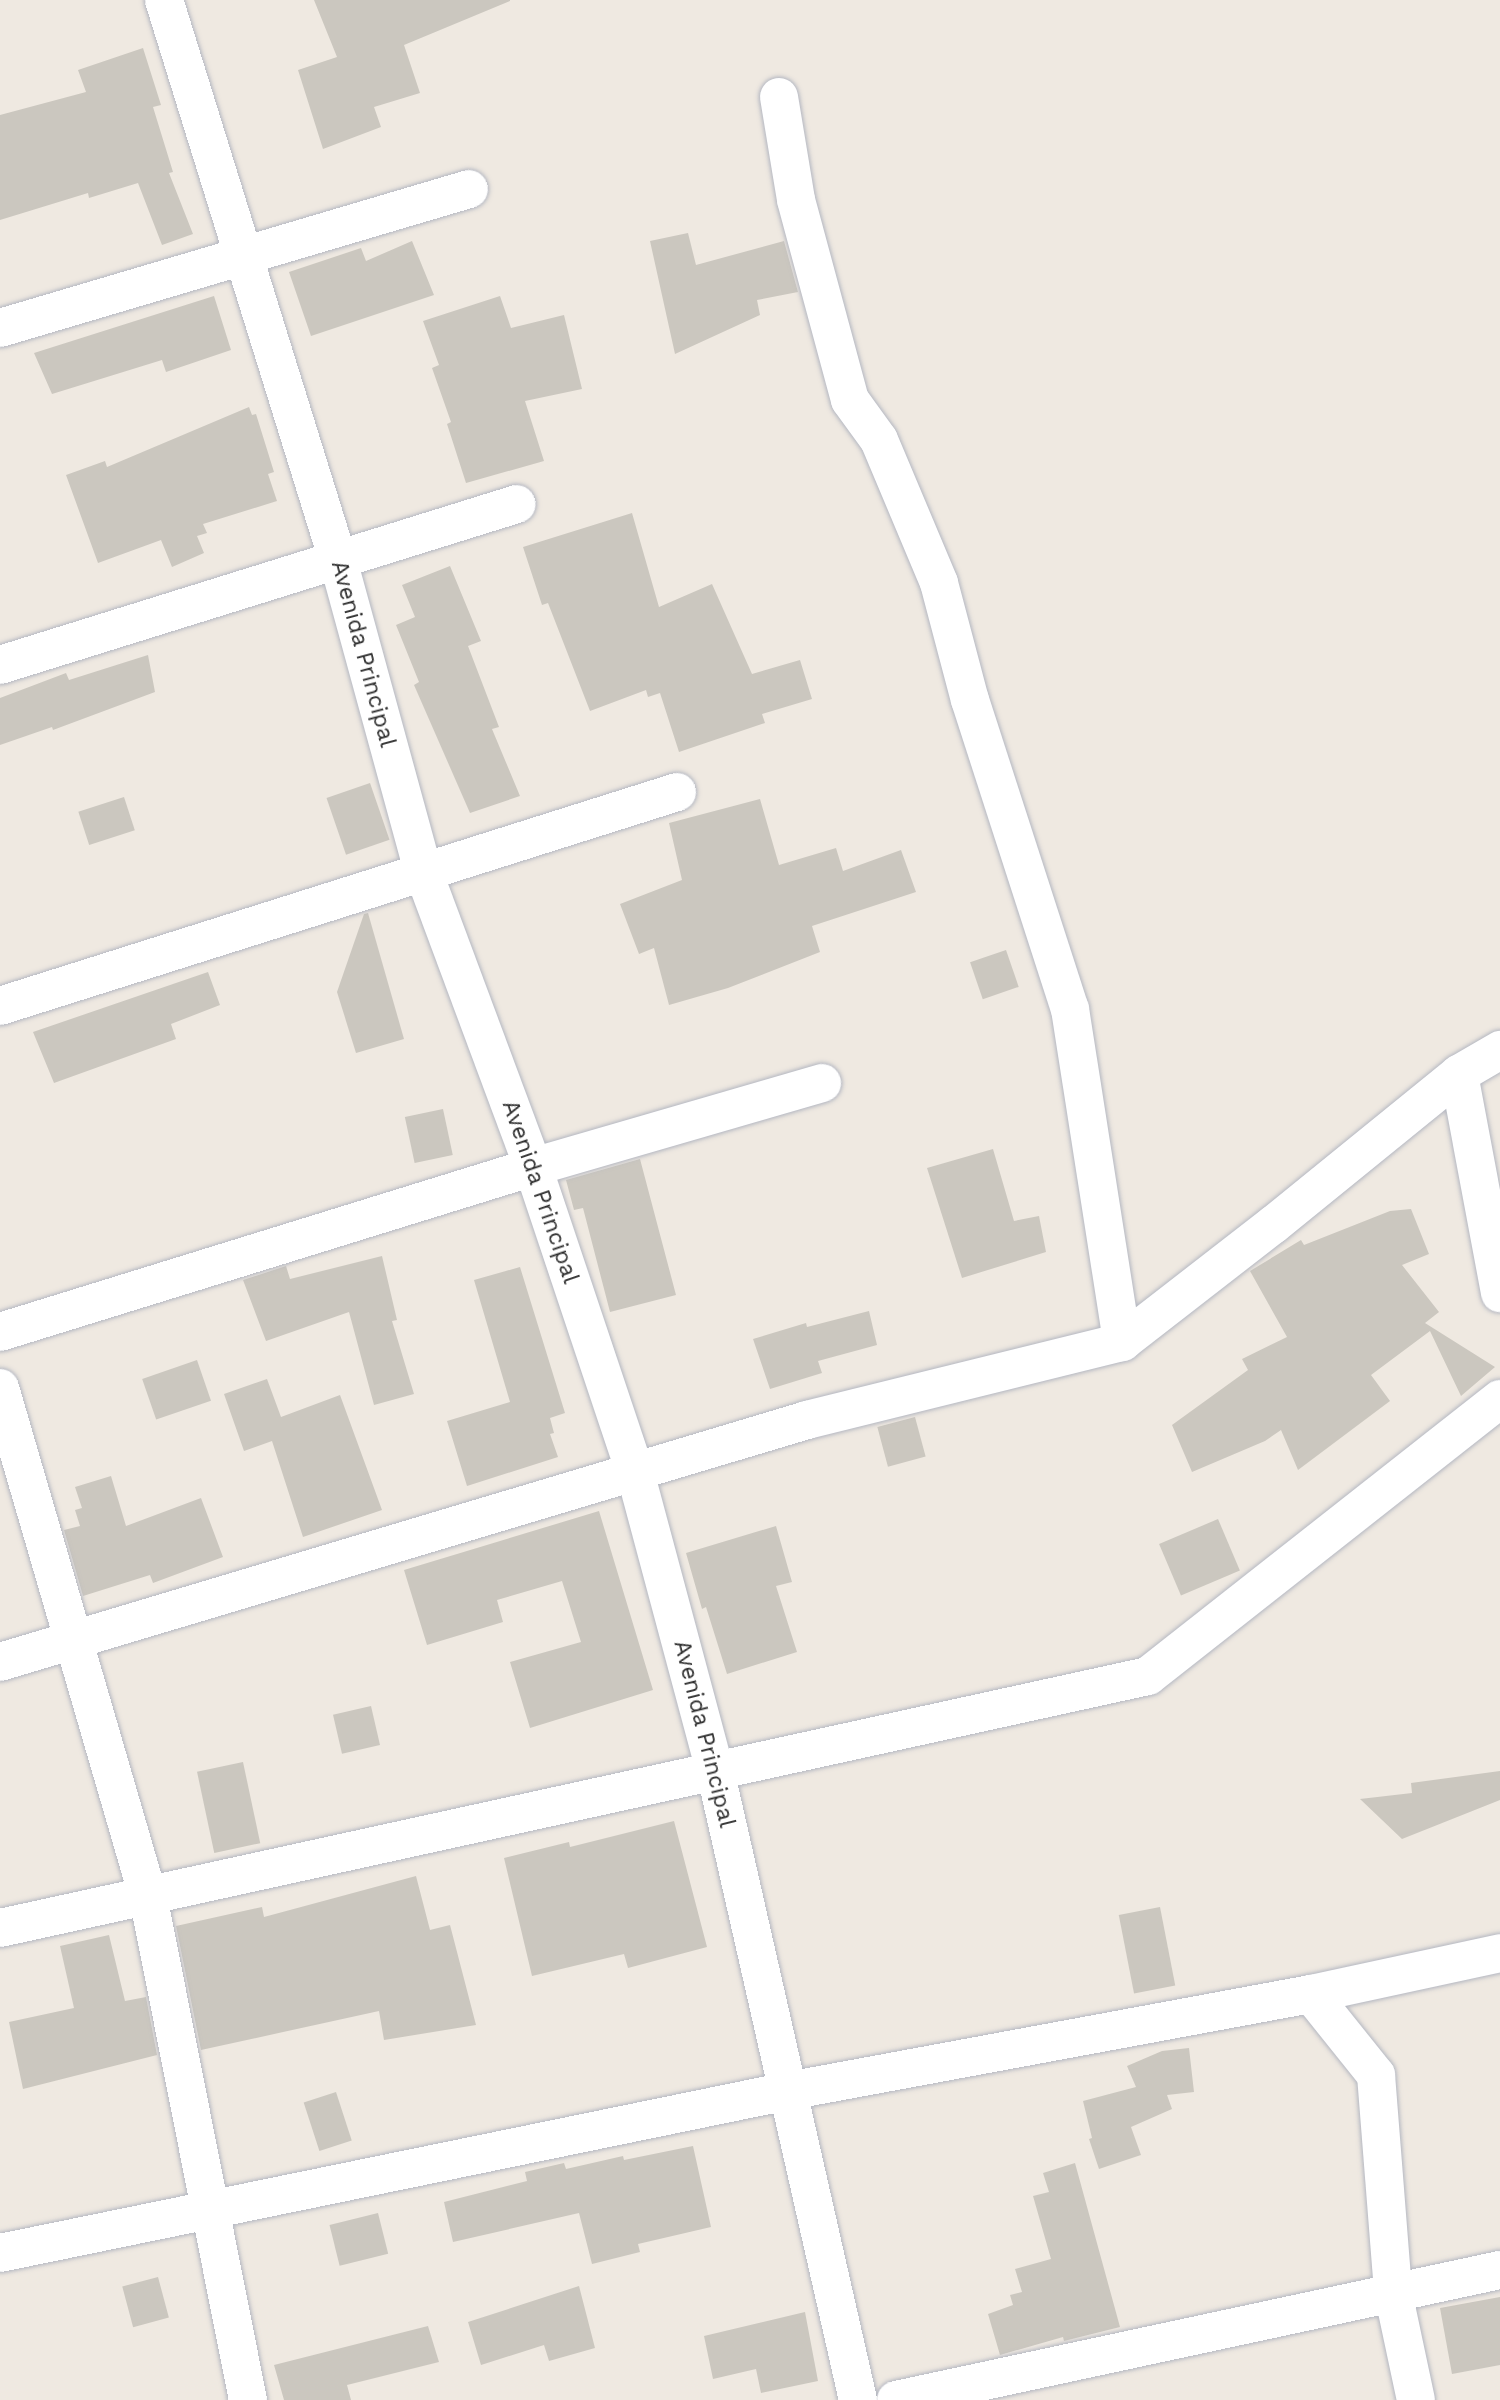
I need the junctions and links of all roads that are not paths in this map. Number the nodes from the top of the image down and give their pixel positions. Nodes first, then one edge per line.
1 (164, 0) edge
2 (779, 97) dead end
3 (469, 189) dead end
4 (243, 255) junction
5 (0, 328) edge
6 (517, 504) dead end
7 (338, 560) junction
8 (0, 664) edge
9 (677, 792) dead end
10 (424, 871) junction
11 (0, 1006) edge
12 (1500, 1050) edge
13 (1459, 1074) junction
14 (822, 1083) dead end
15 (533, 1167) junction
16 (1500, 1293) edge
17 (0, 1332) edge
18 (1122, 1342) junction
19 (0, 1388) edge
20 (1500, 1399) edge
21 (635, 1472) junction
22 (72, 1641) junction
23 (0, 1662) edge
24 (715, 1770) junction
25 (148, 1896) junction
26 (0, 1928) edge
27 (1500, 1953) edge
28 (1311, 1994) junction
29 (788, 2091) junction
30 (212, 2210) junction
31 (0, 2253) edge
32 (1500, 2270) edge
33 (1393, 2292) junction
34 (248, 2400) edge
35 (858, 2400) edge
36 (896, 2400) edge
37 (1416, 2400) edge

1 - 4 street, Avenida Principal
2 - 18 street
3 - 4 street
4 - 5 street
4 - 7 street, Avenida Principal
6 - 7 street
7 - 8 street
7 - 10 street, Avenida Principal
9 - 10 street
10 - 11 street
10 - 15 street, Avenida Principal
12 - 13 street
13 - 16 street
13 - 18 street
14 - 15 street
15 - 17 street
15 - 21 street, Avenida Principal
18 - 21 street
19 - 22 street
20 - 24 street
21 - 22 street
21 - 24 street, Avenida Principal
22 - 23 street
22 - 25 street
24 - 25 street
24 - 29 street, Avenida Principal
25 - 26 street
25 - 30 street
27 - 28 street
28 - 29 street
28 - 33 street
29 - 30 street
29 - 35 street, Avenida Principal
30 - 31 street
30 - 34 street
32 - 33 street
33 - 36 street
33 - 37 street

